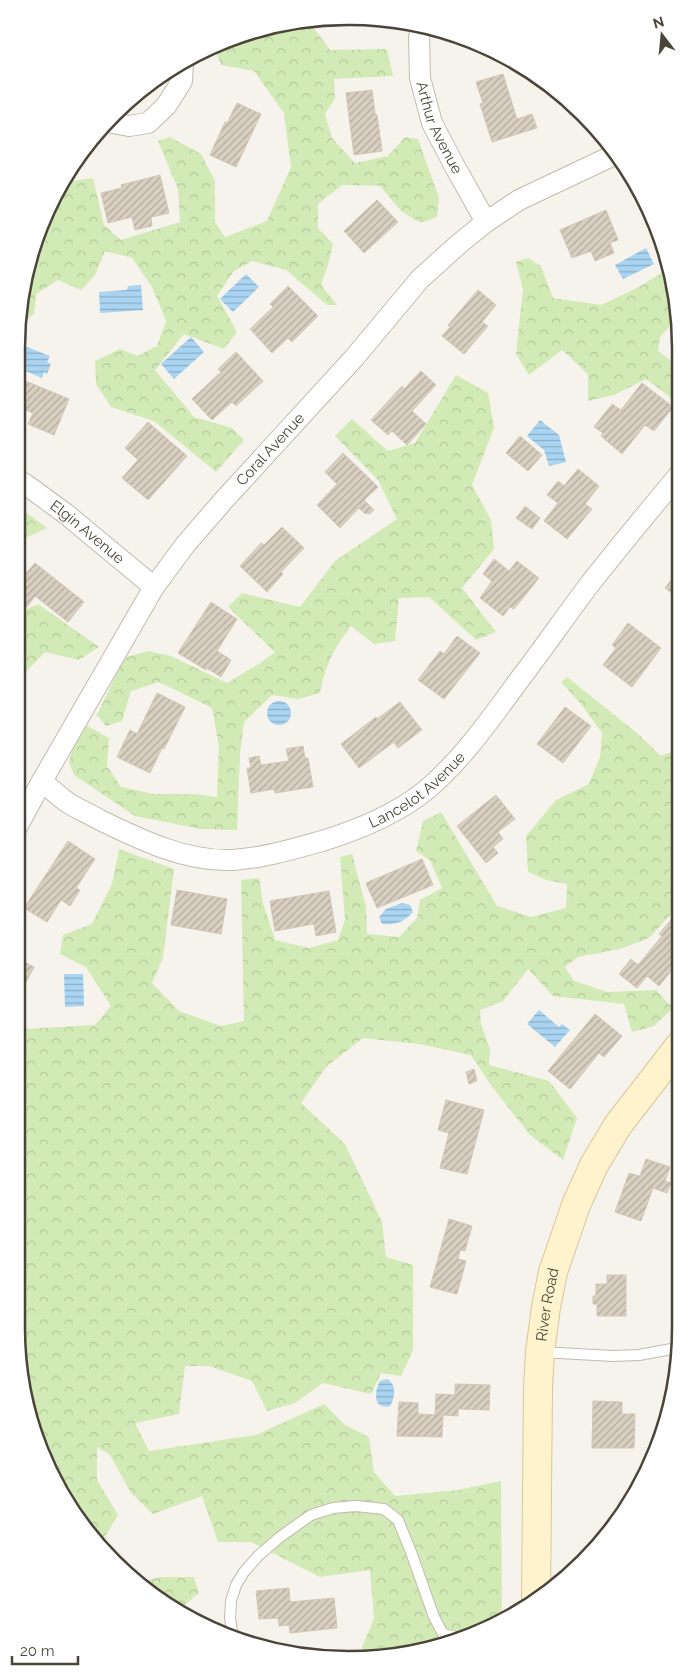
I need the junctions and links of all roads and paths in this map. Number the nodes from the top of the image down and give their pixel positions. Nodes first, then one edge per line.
1 (420, 33) edge
2 (183, 71) edge
3 (116, 124) edge
4 (609, 157) edge
5 (486, 222) junction
6 (672, 483) edge
7 (25, 484) edge
8 (154, 587) junction
9 (42, 781) junction
10 (25, 812) edge
11 (672, 1054) edge
12 (671, 1349) edge
13 (540, 1352) junction
14 (536, 1590) edge
15 (232, 1629) edge
16 (448, 1635) edge

1 - 5 street, Arthur Avenue
2 - 3 street
4 - 5 street, Coral Avenue
5 - 8 street, Coral Avenue
6 - 9 street, Lancelot Avenue
7 - 8 street, Elgin Avenue
8 - 9 street, Coral Avenue
9 - 10 street, Coral Avenue
11 - 13 street, River Road
12 - 13 lane
13 - 14 street, River Road
15 - 16 lane

